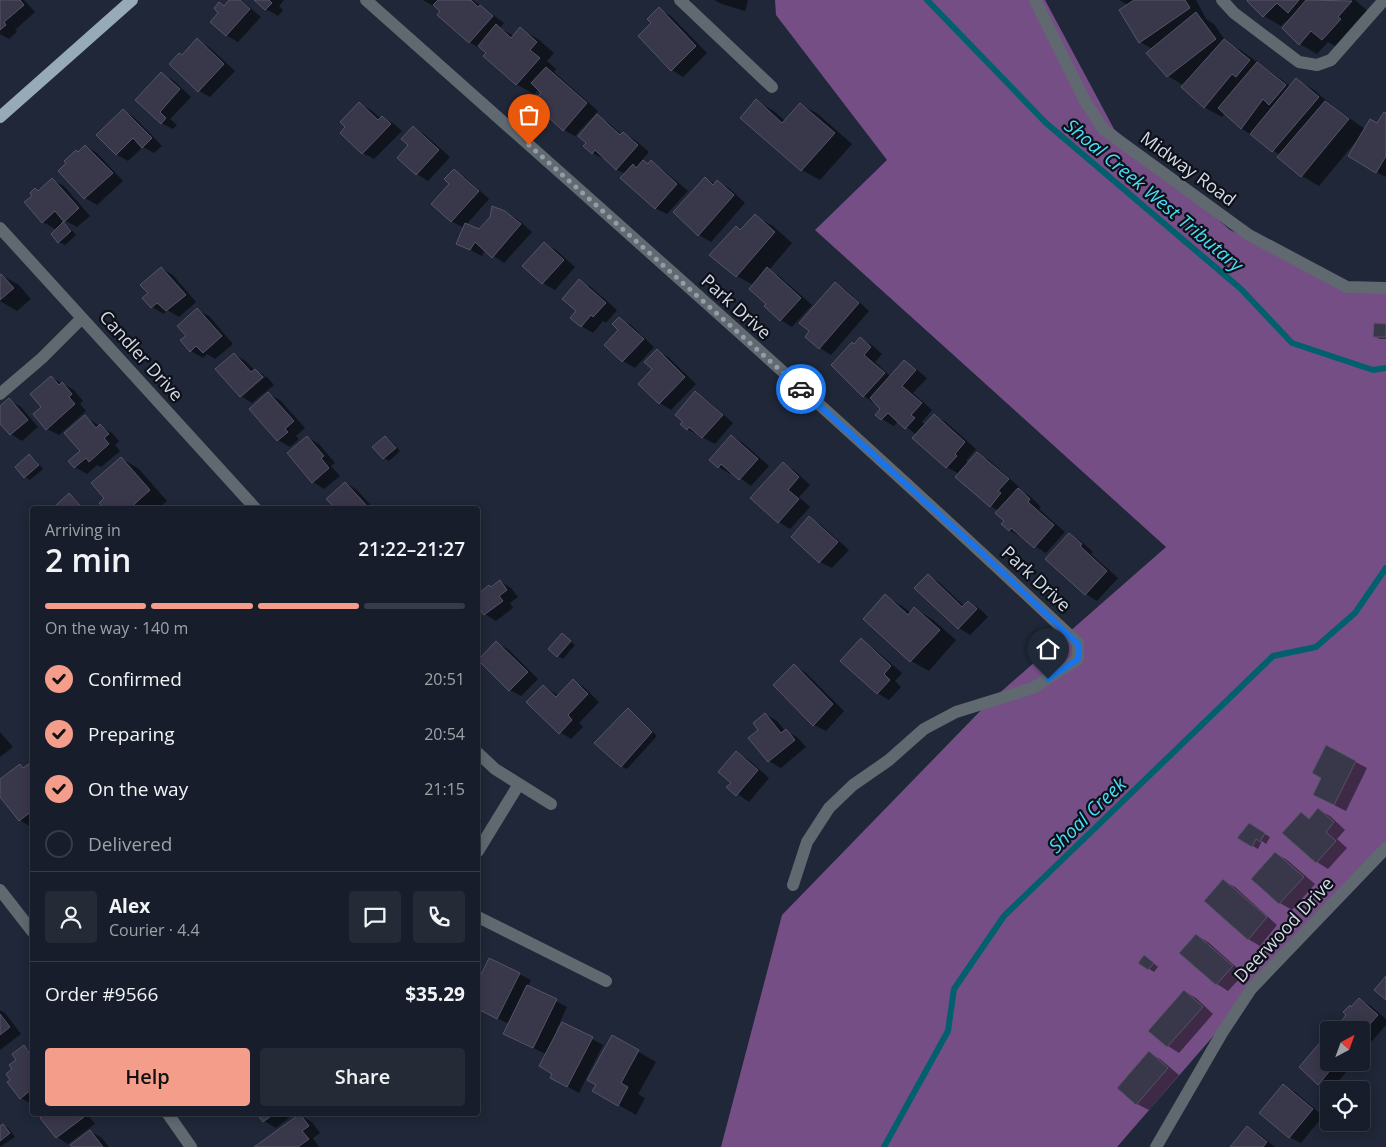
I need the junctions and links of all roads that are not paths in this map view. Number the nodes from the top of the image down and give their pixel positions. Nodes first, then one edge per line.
1 (132, 0) edge
2 (366, 0) edge
3 (680, 0) edge
4 (1036, 0) edge
5 (1222, 0) edge
6 (1385, 0) edge
7 (1386, 9) edge
8 (772, 86) dead end
9 (0, 117) edge
10 (0, 228) edge
11 (1386, 288) edge
12 (82, 318) junction
13 (0, 394) edge
14 (253, 506) edge
15 (480, 755) edge
16 (519, 784) junction
17 (551, 804) dead end
18 (480, 848) edge
19 (1386, 848) edge
20 (793, 885) dead end
21 (0, 890) edge
22 (480, 918) edge
23 (30, 929) edge
24 (606, 981) dead end
25 (169, 1116) edge
26 (191, 1147) edge
27 (1156, 1147) edge

1 - 9 main road
2 - 20 street, Park Drive
3 - 8 street
4 - 11 street, Midway Road
5 - 6 street
6 - 7 street
10 - 12 street, Candler Drive
12 - 13 street
12 - 14 street, Candler Drive
15 - 16 street
16 - 17 street
16 - 18 street
19 - 27 street, Deerwood Drive
21 - 23 street
22 - 24 street
25 - 26 street

